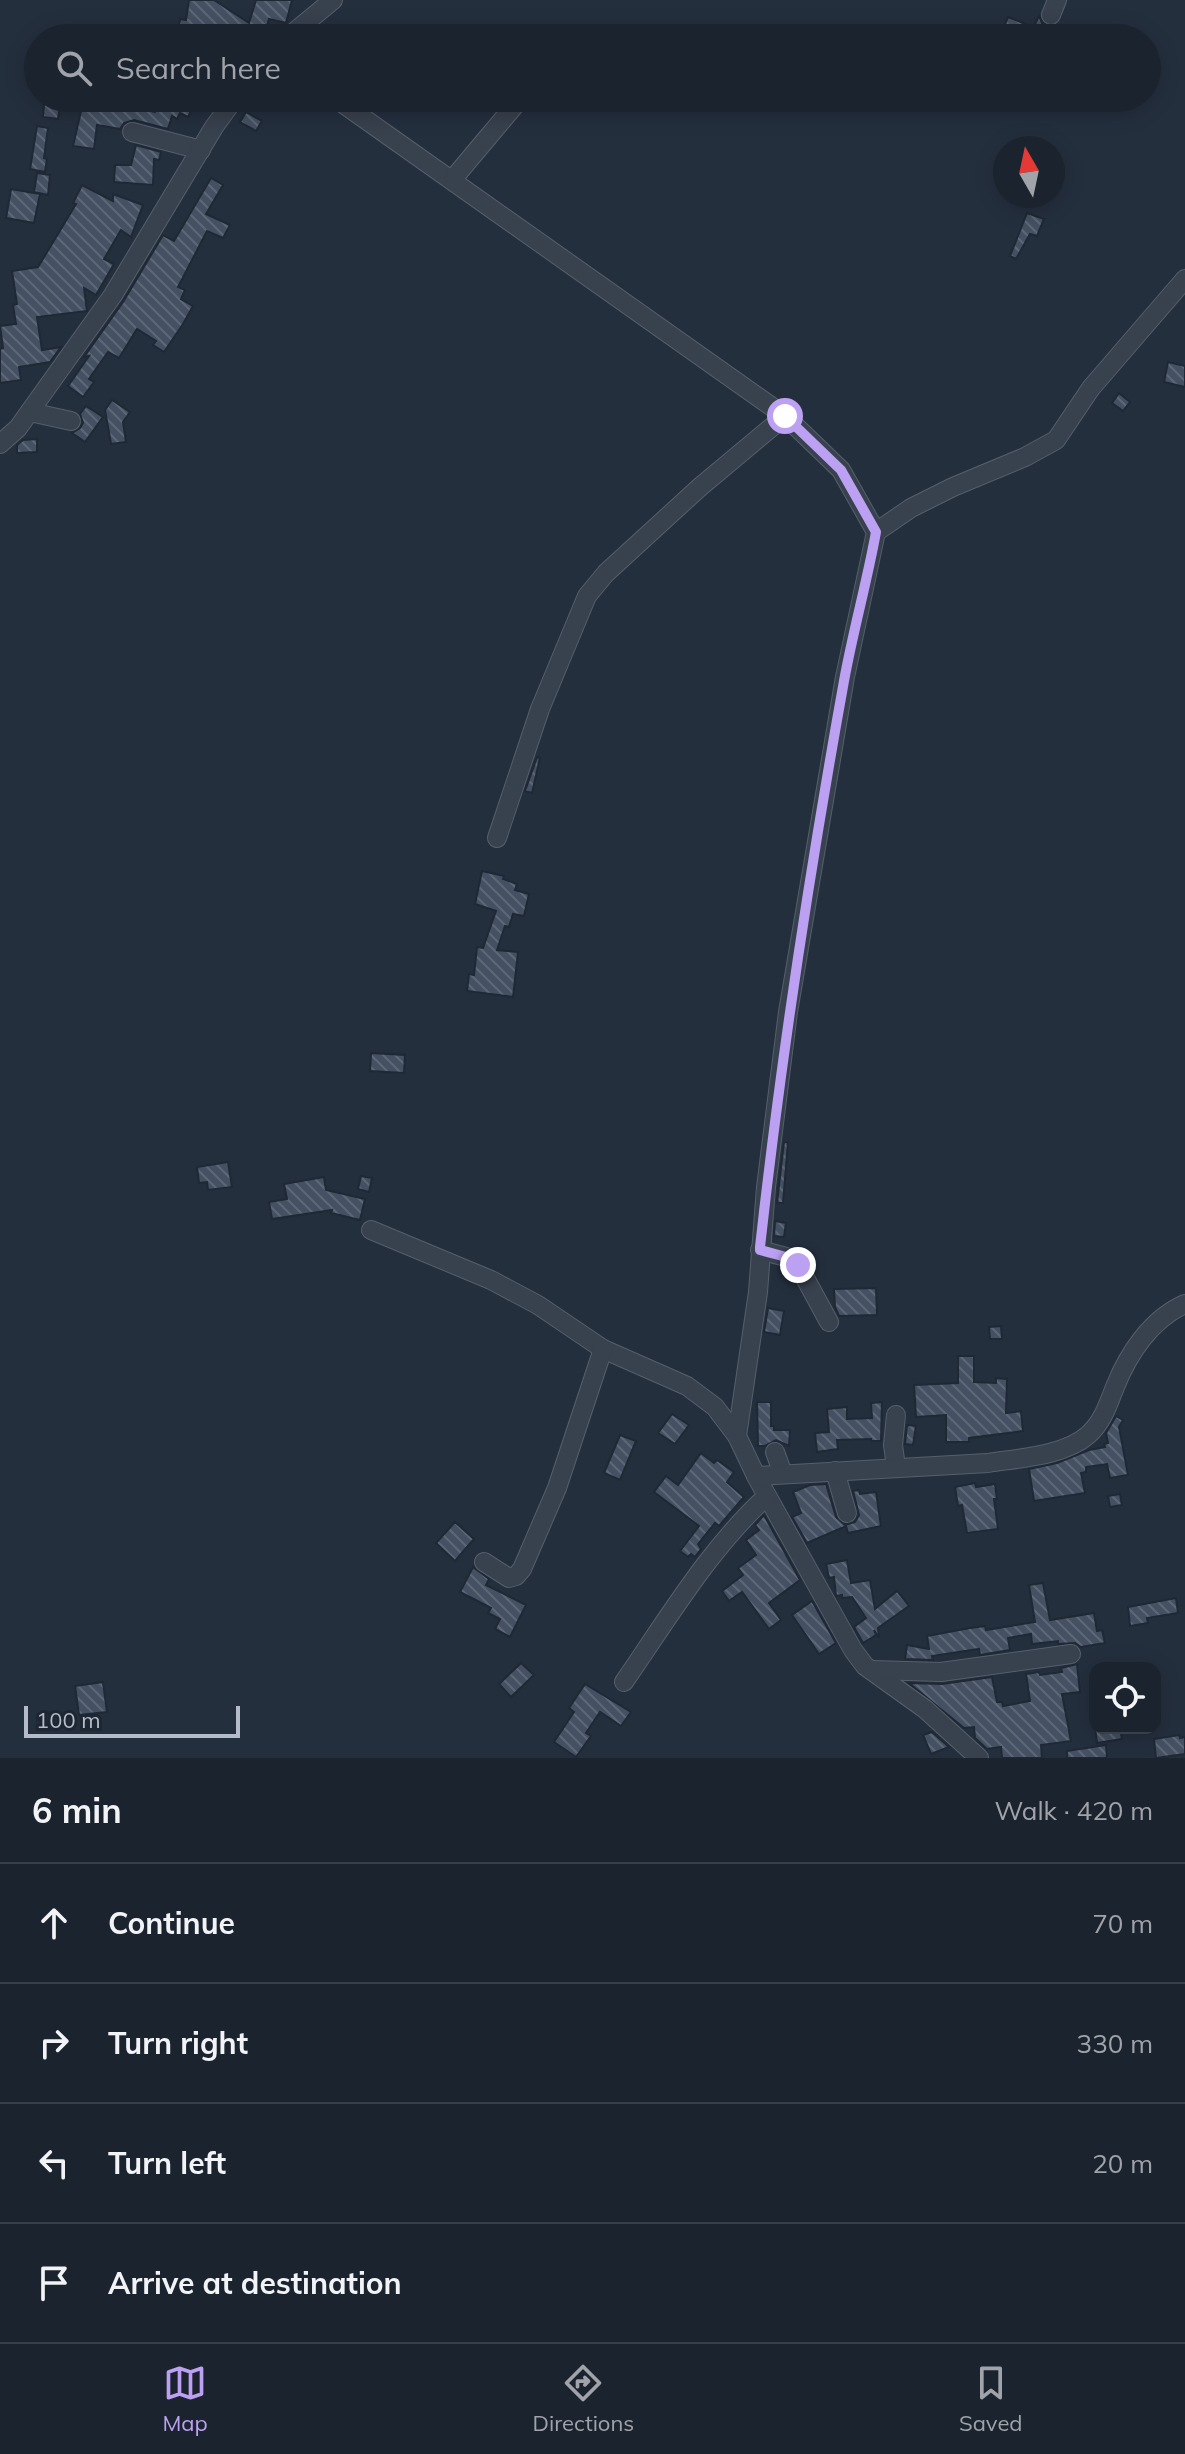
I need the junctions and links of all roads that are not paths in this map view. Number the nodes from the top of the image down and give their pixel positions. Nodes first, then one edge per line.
1 (324, 3) edge
2 (302, 24) edge
3 (226, 112) edge
4 (355, 112) edge
5 (509, 112) edge
6 (132, 132) dead end
7 (201, 150) junction
8 (452, 180) junction
9 (1185, 279) edge
10 (30, 412) junction
11 (785, 416) junction
12 (71, 421) dead end
13 (0, 444) edge
14 (876, 532) junction
15 (497, 838) dead end
16 (371, 1230) dead end
17 (760, 1250) junction
18 (1185, 1304) edge
19 (829, 1322) dead end
20 (603, 1349) junction
21 (896, 1415) dead end
22 (737, 1436) junction
23 (775, 1452) dead end
24 (896, 1467) junction
25 (835, 1471) junction
26 (783, 1474) junction
27 (756, 1476) junction
28 (767, 1496) junction
29 (847, 1513) dead end
30 (484, 1562) dead end
31 (1071, 1654) dead end
32 (872, 1670) junction
33 (624, 1682) dead end
34 (979, 1758) edge

1 - 2 street
3 - 7 street
4 - 8 street
5 - 8 street
6 - 7 street
7 - 10 street
8 - 11 street
9 - 14 street
10 - 12 street
10 - 13 street
11 - 14 street
11 - 15 street
14 - 17 street
16 - 20 street
17 - 19 street
17 - 22 street
18 - 24 street
20 - 22 street
20 - 30 street
21 - 24 street
22 - 27 street
23 - 26 street
24 - 25 street
25 - 26 street
25 - 29 street
26 - 27 street
27 - 28 street
28 - 32 street
28 - 33 street
31 - 32 street
32 - 34 street

